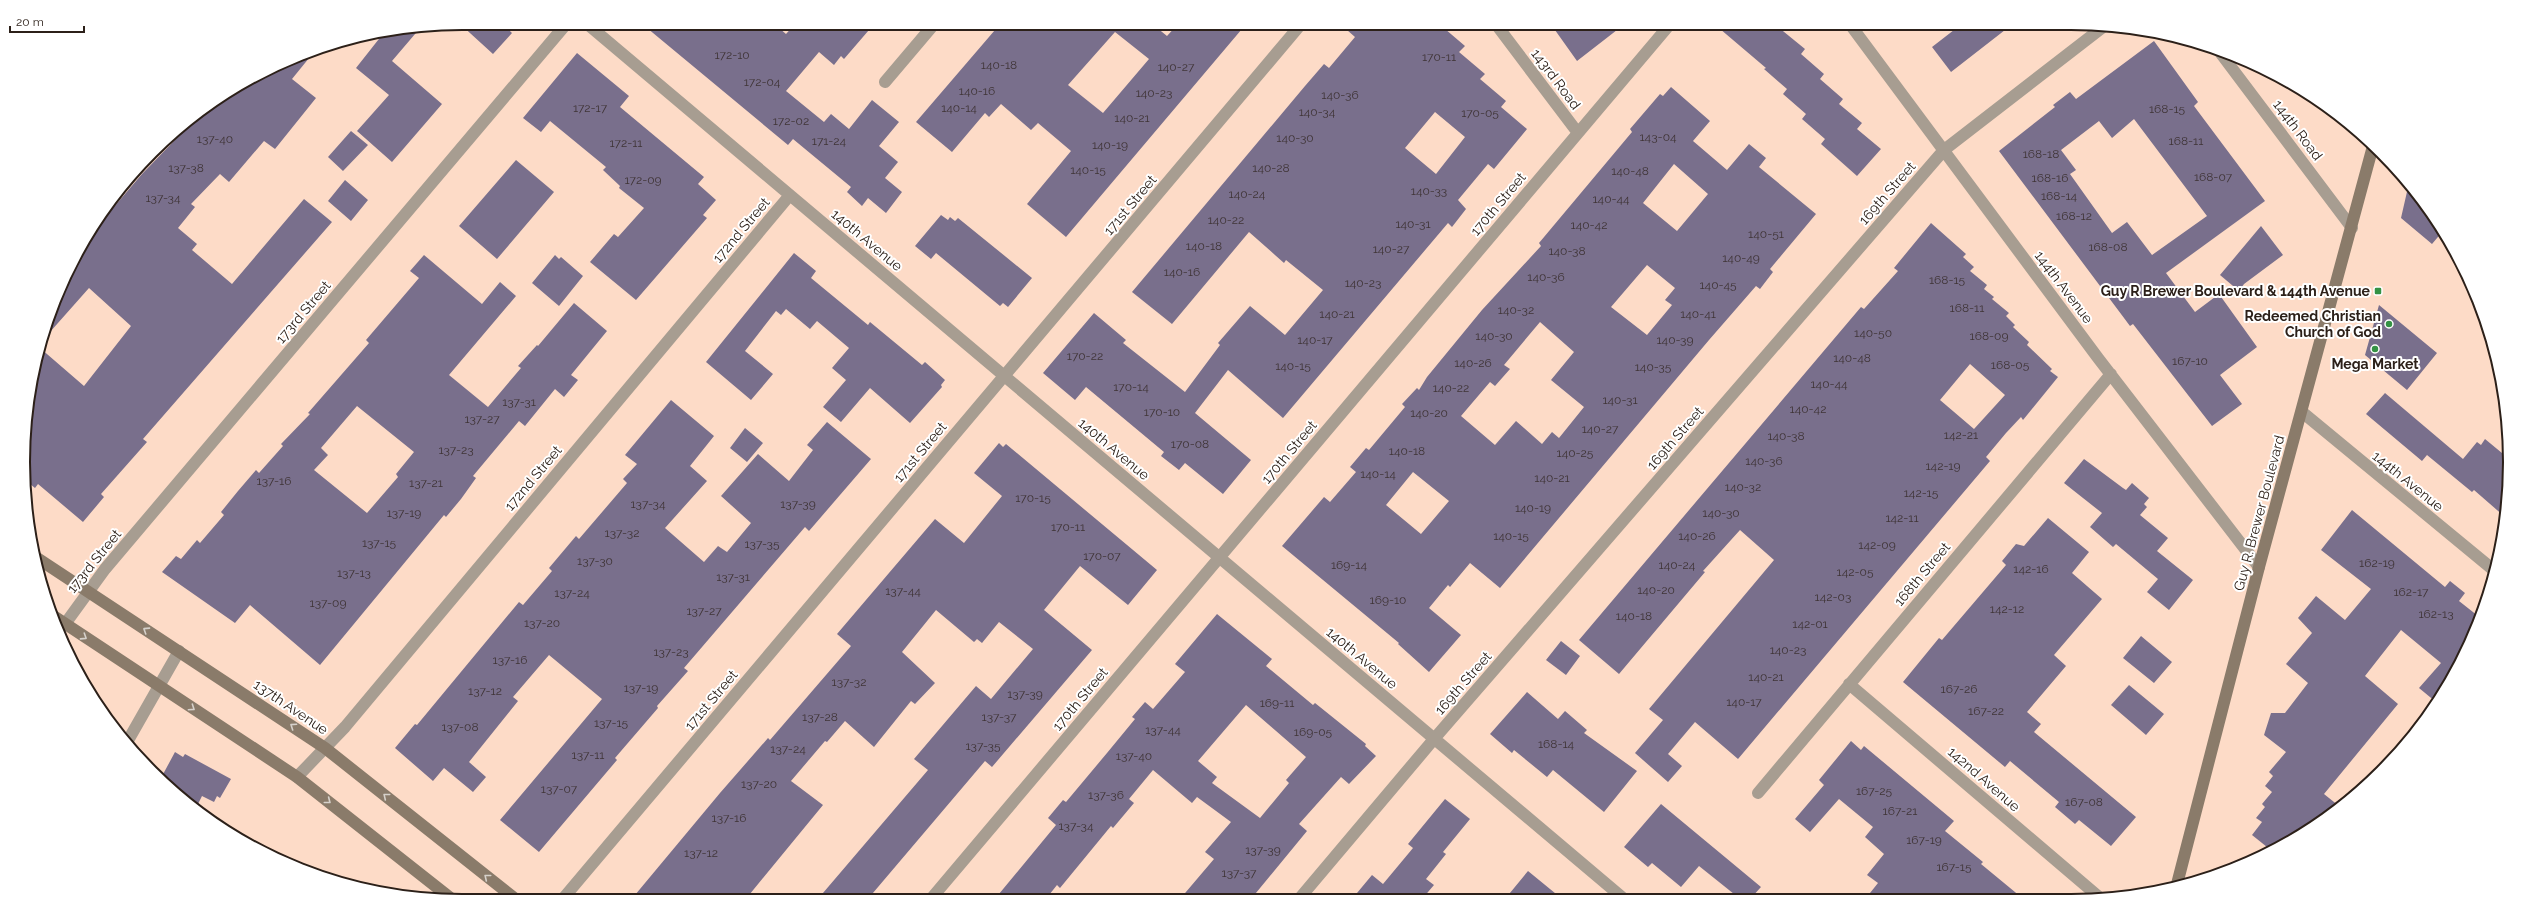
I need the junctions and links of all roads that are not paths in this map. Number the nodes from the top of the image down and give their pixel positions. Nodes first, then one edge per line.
1 (561, 30) edge
2 (594, 30) edge
3 (929, 30) edge
4 (1296, 30) edge
5 (1500, 30) edge
6 (1665, 30) edge
7 (1854, 30) edge
8 (2098, 31) edge
9 (2225, 59) edge
10 (885, 82) dead end
11 (1578, 133) junction
12 (1944, 150) junction
13 (2371, 152) edge
14 (790, 195) junction
15 (2352, 228) junction
16 (2111, 374) junction
17 (1005, 376) junction
18 (2302, 412) junction
19 (1219, 557) junction
20 (42, 561) edge
21 (2259, 567) junction
22 (2490, 567) edge
23 (87, 591) junction
24 (61, 621) edge
25 (65, 624) junction
26 (179, 651) junction
27 (1849, 684) junction
28 (159, 686) junction
29 (130, 738) edge
30 (1434, 738) junction
31 (325, 748) junction
32 (297, 777) junction
33 (1758, 793) dead end
34 (2178, 880) edge
35 (445, 893) edge
36 (2094, 893) edge
37 (509, 894) edge
38 (567, 894) edge
39 (935, 894) edge
40 (1303, 894) edge
41 (1618, 894) edge

1 - 23 street, 173rd Street
2 - 14 street, 140th Avenue
3 - 10 street
4 - 17 street, 171st Street
5 - 11 street, 143rd Road
6 - 11 street, 170th Street
7 - 12 street, 144th Avenue
8 - 12 street, 169th Street
9 - 15 street, 144th Road
11 - 19 street, 170th Street
12 - 16 street, 144th Avenue
12 - 30 street, 169th Street
13 - 15 street, Guy R. Brewer Boulevard
14 - 17 street, 140th Avenue
14 - 31 street, 172nd Street
15 - 18 street, Guy R. Brewer Boulevard
16 - 21 street, 144th Avenue
16 - 27 street, 168th Street
17 - 19 street, 140th Avenue
17 - 38 street, 171st Street
18 - 21 street, Guy R. Brewer Boulevard
18 - 22 street, 144th Avenue
19 - 30 street, 140th Avenue
19 - 39 street, 170th Street
20 - 23 street, 137th Avenue
21 - 34 street, Guy R. Brewer Boulevard
23 - 25 street, 173rd Street
26 -> 23 street, 137th Avenue
24 - 25 street
25 -> 28 street
26 - 28 street
31 -> 26 street, 137th Avenue
27 - 33 street, 168th Street
27 - 36 street, 142nd Avenue
28 - 29 street
28 -> 32 street
30 - 40 street, 169th Street
30 - 41 street, 140th Avenue
31 - 32 street, 172nd Street
37 -> 31 street, 137th Avenue
32 -> 35 street

